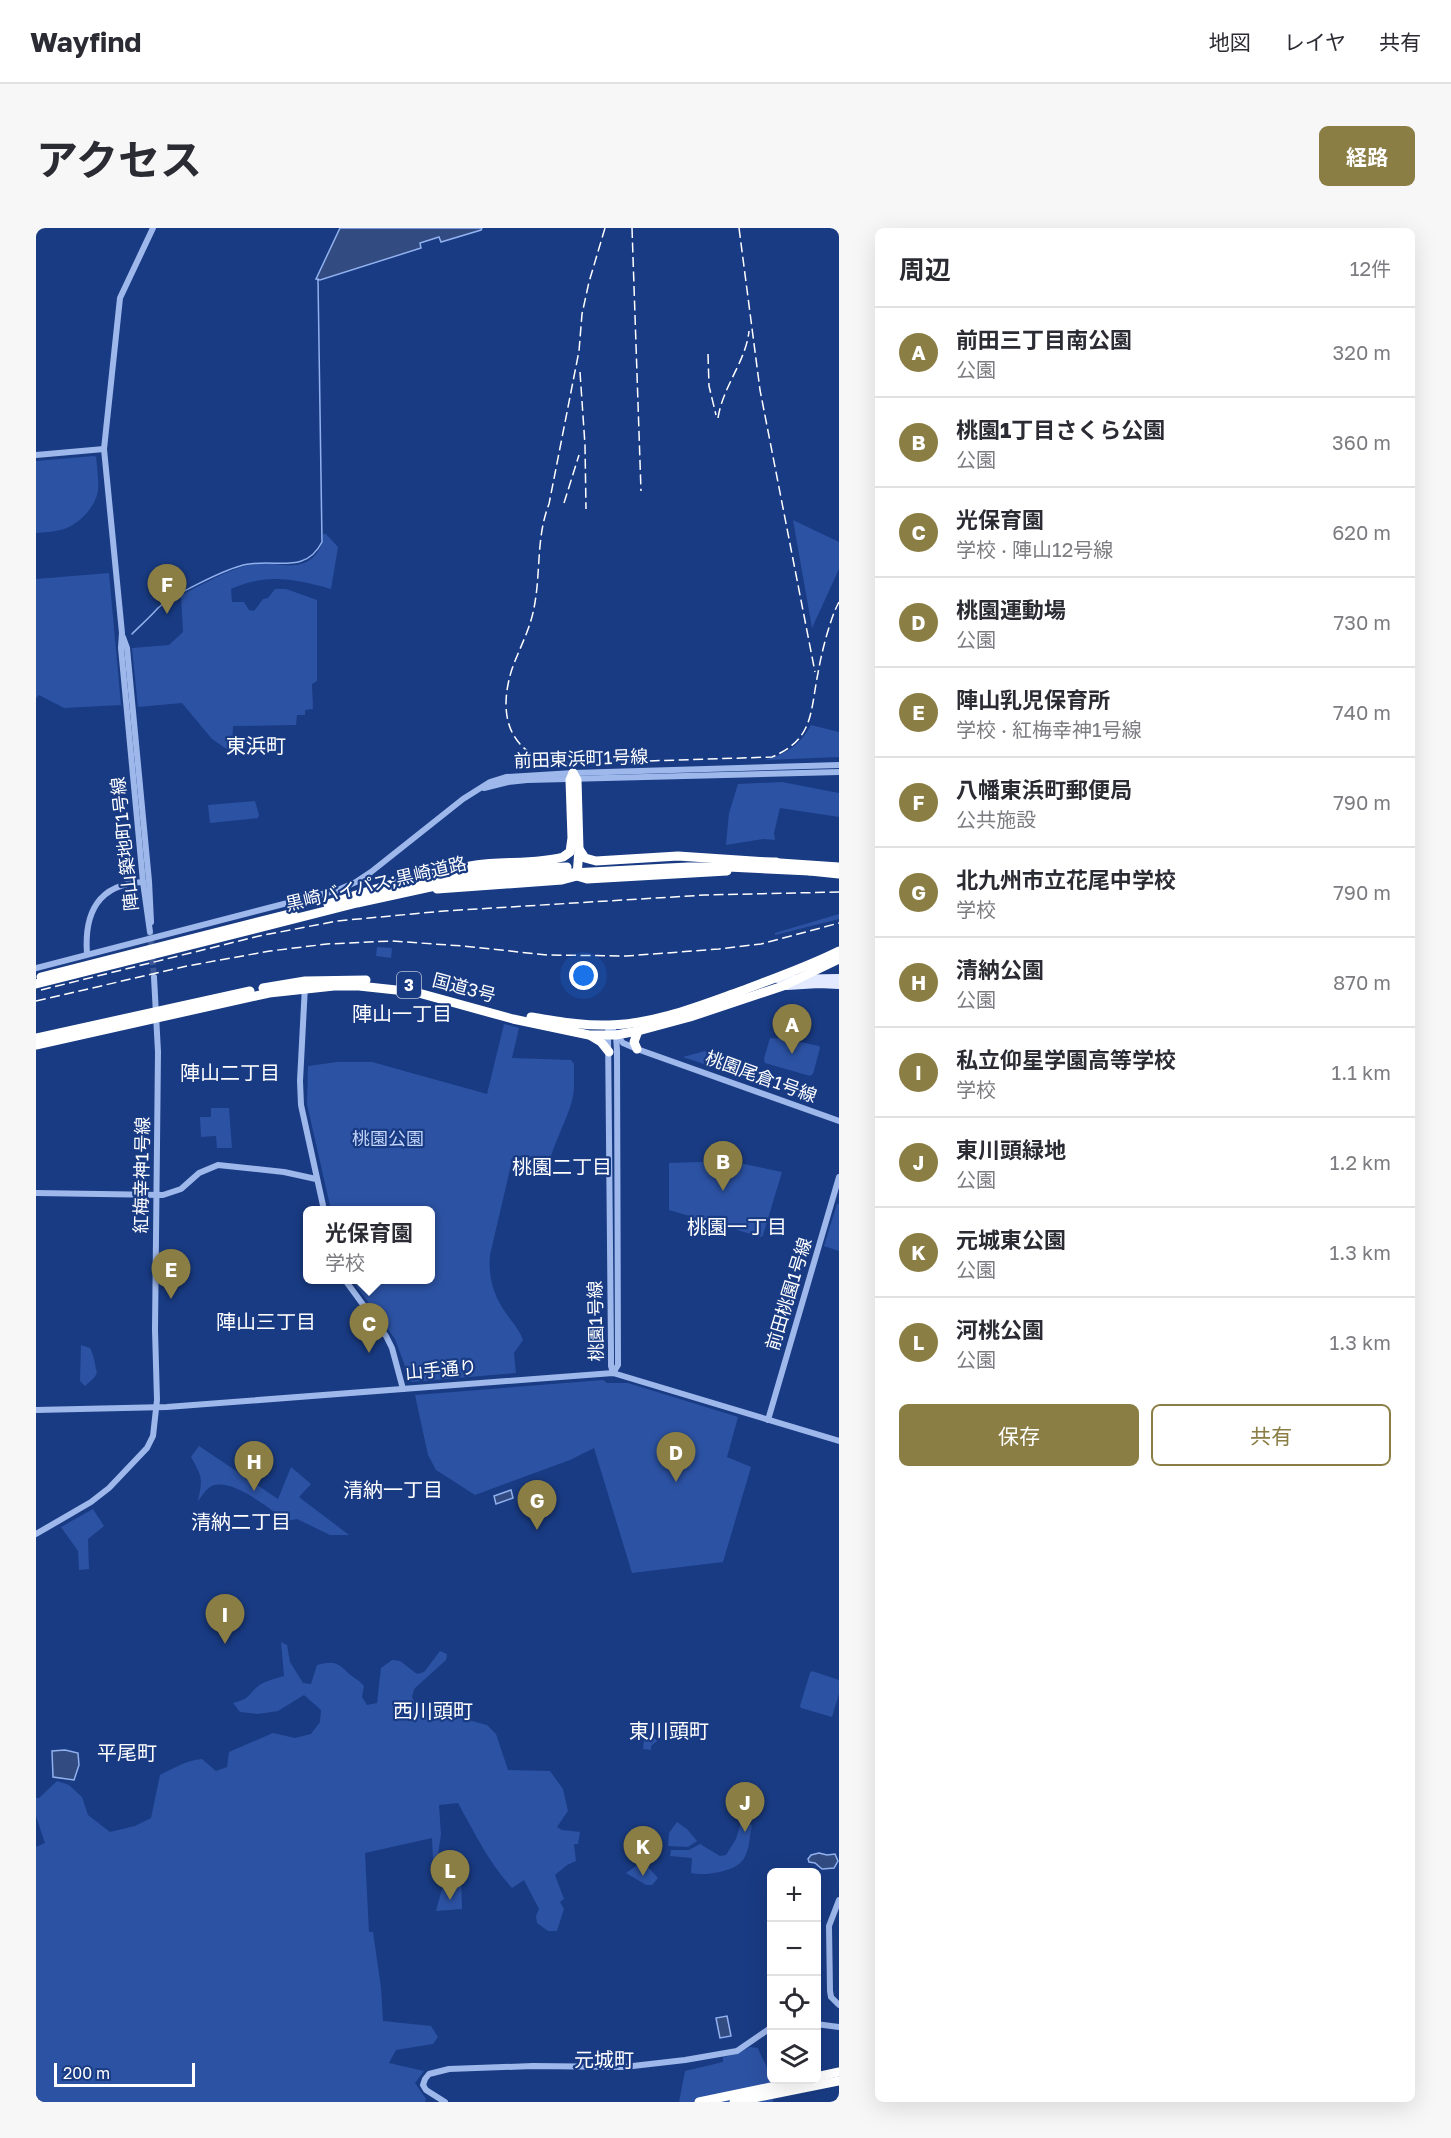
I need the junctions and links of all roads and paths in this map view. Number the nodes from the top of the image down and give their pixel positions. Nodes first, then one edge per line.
1 (153, 228) edge
2 (104, 449) junction
3 (36, 455) edge
4 (122, 633) junction
5 (839, 765) edge
6 (839, 772) edge
7 (573, 777) junction
8 (572, 838) junction
9 (579, 849) junction
10 (775, 865) junction
11 (839, 867) edge
12 (839, 874) edge
13 (577, 876) junction
14 (143, 882) junction
15 (357, 903) junction
16 (328, 904) junction
17 (839, 951) edge
18 (87, 954) junction
19 (839, 959) edge
20 (36, 968) edge
21 (154, 977) tunnel mouth
22 (802, 977) junction
23 (36, 978) edge
24 (839, 978) edge
25 (780, 982) junction
26 (36, 984) edge
27 (305, 985) junction
28 (839, 985) edge
29 (157, 1014) junction
30 (610, 1025) junction
31 (638, 1031) junction
32 (589, 1035) junction
33 (611, 1035) junction
34 (36, 1038) edge
35 (623, 1043) junction
36 (36, 1045) edge
37 (637, 1049) junction
38 (613, 1052) junction
39 (839, 1121) edge
40 (839, 1177) edge
41 (316, 1179) junction
42 (36, 1193) edge
43 (157, 1194) junction
44 (323, 1206) edge
45 (348, 1284) edge
46 (614, 1373) junction
47 (403, 1389) junction
48 (155, 1408) junction
49 (36, 1410) edge
50 (768, 1420) junction
51 (839, 1441) edge
52 (36, 1534) edge
53 (839, 1900) edge
54 (839, 2005) edge
55 (821, 2025) edge
56 (839, 2027) edge
57 (767, 2030) edge
58 (839, 2072) edge
59 (821, 2076) edge
60 (839, 2081) edge
61 (781, 2084) edge
62 (445, 2102) edge
63 (699, 2102) edge
64 (734, 2102) edge

1 - 2 street, 陣山築地町1号線
2 - 3 street
2 - 4 street, 陣山築地町1号線
4 - 14 street, 陣山築地町1号線
4 - 14 street, 陣山築地町1号線
5 - 7 street, 前田東浜町1号線
6 - 7 street, 前田東浜町1号線
7 - 8 highway
7 - 9 highway
7 - 18 street, 前田東浜町1号線
8 - 13 highway
8 - 16 highway, bridge
9 - 10 highway, bridge
9 - 13 highway
10 - 11 highway, 黒崎バイパス;黒崎道路
10 - 12 highway, 黒崎バイパス;黒崎道路, bridge
10 - 13 highway, bridge
10 - 15 highway, 黒崎バイパス;黒崎道路, bridge
10 - 16 highway, 黒崎バイパス;黒崎道路, bridge
13 - 15 highway, bridge
14 - 18 street
15 - 26 highway, 黒崎バイパス;黒崎道路, bridge
16 - 23 highway, 黒崎バイパス;黒崎道路, bridge
17 - 25 highway, 国道3号 / 3
18 - 20 street, 前田東浜町1号線
19 - 22 highway, 国道3号 / 3
21 - 29 street
22 - 24 main road
22 - 25 highway, 国道3号 / 3
25 - 28 main road
25 - 30 highway, 国道3号 / 3
25 - 31 highway, 国道3号 / 3
27 - 29 highway, 国道3号 / 3
27 - 30 highway, 国道3号 / 3
27 - 32 highway, 国道3号 / 3
27 - 41 street
29 - 34 highway, 国道3号 / 3
29 - 36 highway, 国道3号 / 3
29 - 43 street, 紅梅幸神1号線
30 - 33 street, 桃園1号線
31 - 33 highway, 国道3号 / 3
31 - 37 highway
32 - 33 highway, 国道3号 / 3
32 - 38 highway
33 - 35 street
33 - 38 street, 桃園1号線
35 - 37 street, 桃園尾倉1号線
35 - 38 street
37 - 39 street, 桃園尾倉1号線
38 - 46 street, 桃園1号線
40 - 50 street, 前田桃園1号線
41 - 43 street
41 - 44 street
42 - 43 street
43 - 48 street, 紅梅幸神1号線
45 - 47 street
46 - 47 street, 山手通り
46 - 50 street, 山手通り
47 - 48 street, 山手通り
48 - 49 street, 山手通り
48 - 52 street, 紅梅幸神1号線
50 - 51 street, 山手通り
53 - 54 street
55 - 56 street
57 - 62 street
58 - 59 highway
60 - 64 highway
61 - 63 highway

